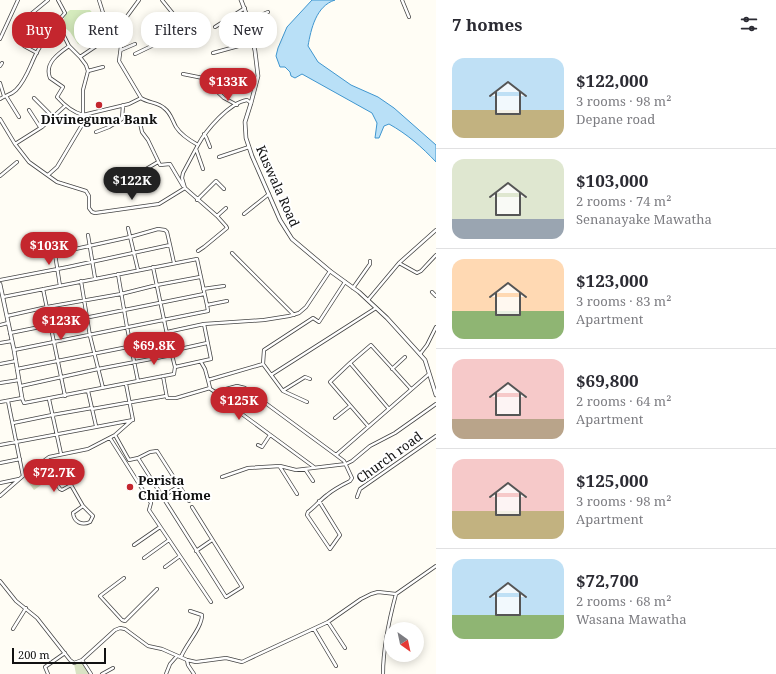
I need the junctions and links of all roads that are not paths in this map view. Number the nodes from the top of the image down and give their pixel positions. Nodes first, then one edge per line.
1 (18, 0) edge
2 (48, 0) edge
3 (58, 0) edge
4 (99, 0) edge
5 (139, 0) edge
6 (162, 0) edge
7 (241, 0) edge
8 (402, 0) edge
9 (245, 8) junction
10 (33, 12) edge
11 (64, 12) edge
12 (103, 12) edge
13 (130, 12) edge
14 (172, 12) edge
15 (246, 12) edge
16 (409, 17) dead end
17 (215, 27) dead end
18 (0, 39) edge
19 (66, 40) edge
20 (135, 44) dead end
21 (69, 46) junction
22 (28, 48) edge
23 (40, 48) edge
24 (93, 48) edge
25 (148, 48) edge
26 (231, 48) edge
27 (254, 48) edge
28 (121, 50) joint
29 (37, 53) junction
30 (213, 53) dead end
31 (135, 54) dead end
32 (80, 57) junction
33 (103, 67) dead end
34 (88, 71) junction
35 (183, 74) dead end
36 (0, 83) edge
37 (5, 96) junction
38 (34, 98) dead end
39 (141, 98) junction
40 (0, 99) edge
41 (251, 103) junction
42 (237, 104) junction
43 (123, 105) junction
44 (66, 106) junction
45 (29, 110) dead end
46 (83, 115) junction
47 (19, 117) dead end
48 (52, 117) junction
49 (0, 119) edge
50 (140, 123) dead end
51 (40, 128) junction
52 (96, 132) dead end
53 (204, 134) junction
54 (15, 144) junction
55 (198, 145) junction
56 (249, 147) junction
57 (196, 148) junction
58 (210, 148) dead end
59 (219, 157) dead end
60 (18, 162) dead end
61 (158, 162) junction
62 (203, 169) dead end
63 (141, 172) dead end
64 (48, 175) junction
65 (0, 176) edge
66 (185, 188) junction
67 (224, 189) dead end
68 (269, 193) junction
69 (197, 200) junction
70 (226, 208) dead end
71 (244, 214) dead end
72 (217, 216) junction
73 (128, 228) dead end
74 (436, 230) edge
75 (88, 235) dead end
76 (130, 237) junction
77 (89, 245) junction
78 (170, 245) junction
79 (198, 251) dead end
80 (134, 253) junction
81 (232, 253) dead end
82 (436, 254) edge
83 (370, 261) dead end
84 (92, 262) junction
85 (174, 263) junction
86 (399, 263) junction
87 (153, 267) junction
88 (56, 269) junction
89 (138, 270) junction
90 (330, 271) junction
91 (118, 274) junction
92 (200, 277) junction
93 (95, 278) junction
94 (0, 280) edge
95 (80, 281) junction
96 (345, 282) junction
97 (0, 284) edge
98 (157, 285) junction
99 (60, 286) junction
100 (224, 286) dead end
101 (353, 288) junction
102 (0, 289) edge
103 (43, 289) junction
104 (203, 289) junction
105 (432, 292) dead end
106 (121, 294) junction
107 (204, 294) junction
108 (436, 296) edge
109 (2, 297) junction
110 (368, 300) junction
111 (84, 301) junction
112 (227, 301) dead end
113 (160, 303) junction
114 (207, 305) junction
115 (47, 307) junction
116 (376, 308) junction
117 (124, 310) junction
118 (294, 315) junction
119 (7, 316) junction
120 (87, 317) junction
121 (165, 320) junction
122 (8, 323) junction
123 (204, 324) junction
124 (0, 325) edge
125 (50, 325) junction
126 (127, 327) junction
127 (436, 328) edge
128 (167, 332) junction
129 (10, 333) junction
130 (90, 336) junction
131 (168, 338) junction
132 (12, 341) junction
133 (0, 343) edge
134 (54, 343) junction
135 (207, 343) junction
136 (131, 347) junction
137 (14, 350) junction
138 (171, 351) junction
139 (94, 353) junction
140 (420, 354) junction
141 (172, 355) junction
142 (405, 357) dead end
143 (58, 360) junction
144 (16, 361) junction
145 (134, 362) junction
146 (201, 362) junction
147 (350, 363) junction
148 (0, 364) edge
149 (263, 364) junction
150 (175, 367) junction
151 (16, 369) junction
152 (98, 369) junction
153 (392, 369) junction
154 (429, 374) junction
155 (271, 375) junction
156 (163, 376) junction
157 (61, 377) junction
158 (310, 379) dead end
159 (19, 380) junction
160 (208, 380) junction
161 (138, 381) junction
162 (436, 382) edge
163 (0, 383) edge
164 (126, 384) junction
165 (432, 384) junction
166 (21, 386) junction
167 (103, 388) junction
168 (209, 388) junction
169 (411, 389) junction
170 (88, 391) junction
171 (283, 391) junction
172 (215, 392) junction
173 (436, 395) edge
174 (65, 396) junction
175 (166, 396) junction
176 (22, 398) junction
177 (49, 399) junction
178 (8, 401) junction
179 (0, 402) edge
180 (130, 402) junction
181 (307, 402) dead end
182 (436, 404) edge
183 (350, 406) junction
184 (389, 408) junction
185 (92, 409) junction
186 (52, 414) junction
187 (335, 418) dead end
188 (133, 420) junction
189 (12, 423) junction
190 (96, 426) junction
191 (368, 426) junction
192 (56, 434) junction
193 (115, 435) junction
194 (270, 435) junction
195 (436, 436) edge
196 (110, 438) junction
197 (16, 442) junction
198 (0, 445) edge
199 (258, 445) dead end
200 (61, 454) junction
201 (336, 455) junction
202 (138, 458) junction
203 (20, 459) junction
204 (43, 462) junction
205 (0, 463) edge
206 (346, 464) junction
207 (280, 466) junction
208 (314, 467) junction
209 (305, 469) junction
210 (22, 477) junction
211 (222, 477) dead end
212 (313, 481) dead end
213 (0, 483) edge
214 (179, 486) junction
215 (297, 494) dead end
216 (0, 496) edge
217 (162, 497) junction
218 (357, 497) dead end
219 (189, 501) dead end
220 (319, 501) junction
221 (84, 506) junction
222 (192, 508) dead end
223 (160, 527) junction
224 (169, 540) junction
225 (212, 540) junction
226 (134, 545) dead end
227 (196, 551) junction
228 (180, 556) junction
229 (144, 558) dead end
230 (436, 566) edge
231 (165, 567) dead end
232 (124, 578) dead end
233 (0, 581) edge
234 (157, 590) dead end
235 (396, 594) junction
236 (210, 602) dead end
237 (26, 608) junction
238 (190, 611) dead end
239 (125, 621) junction
240 (328, 622) junction
241 (12, 629) dead end
242 (125, 629) junction
243 (314, 629) junction
244 (345, 648) dead end
245 (65, 653) junction
246 (177, 656) junction
247 (181, 657) junction
248 (82, 660) junction
249 (187, 660) junction
250 (336, 666) dead end
251 (113, 668) dead end
252 (48, 674) edge
253 (91, 674) edge
254 (102, 674) edge
255 (166, 674) edge
256 (194, 674) edge
257 (383, 674) edge

1 - 18 street
2 - 10 street
3 - 11 street
4 - 12 street
5 - 13 street
6 - 14 street
7 - 9 street, Kuswala Road
8 - 16 street
9 - 15 street, Kuswala Road
9 - 17 street
19 - 21 street
20 - 28 street
21 - 32 street
21 - 44 street
22 - 29 street
23 - 29 street
24 - 32 street
25 - 31 street
26 - 30 street
27 - 41 street, Kuswala Road
28 - 39 street
29 - 37 street
32 - 34 street
33 - 34 street
34 - 46 street
35 - 42 street
36 - 37 street
37 - 40 street
37 - 47 street
38 - 48 street
39 - 43 street
39 - 55 street
41 - 42 street
41 - 56 street, Kuswala Road
42 - 53 street
43 - 46 street
43 - 52 street
44 - 46 street
44 - 48 street
45 - 51 street
46 - 64 street
48 - 51 street
49 - 54 street
50 - 61 street
51 - 54 street
53 - 55 street
53 - 58 street
54 - 64 street
55 - 57 street
56 - 59 street
56 - 68 street, Kuswala Road
57 - 62 street
57 - 66 street
60 - 65 street
61 - 63 street
61 - 66 street
64 - 66 street
66 - 69 street
67 - 69 street
68 - 71 street
68 - 90 street, Kuswala Road
69 - 72 street
70 - 72 street
72 - 79 street
73 - 76 street
74 - 86 street
75 - 77 street
76 - 77 street
76 - 78 street
76 - 80 street
77 - 84 street
77 - 88 street
78 - 80 street
78 - 85 street
80 - 84 street
80 - 89 street
81 - 118 street
82 - 86 street
83 - 101 street
84 - 88 street
84 - 93 street
85 - 87 street
85 - 92 street
86 - 110 street
87 - 89 street
87 - 98 street
88 - 94 street
88 - 99 street
89 - 91 street
90 - 96 street, Kuswala Road
90 - 118 street
91 - 93 street
91 - 106 street
92 - 98 street
92 - 104 street
93 - 95 street
95 - 99 street
95 - 111 street
96 - 101 street, Kuswala Road
96 - 149 street
97 - 102 street
98 - 106 street
98 - 113 street
99 - 103 street
100 - 104 street
101 - 110 street, Kuswala Road
102 - 109 street
103 - 109 street
103 - 115 street
104 - 107 street
105 - 108 street
106 - 111 street
106 - 117 street
107 - 113 street
107 - 114 street
109 - 119 street
110 - 116 street, Kuswala Road
111 - 115 street
111 - 120 street
112 - 114 street
113 - 117 street
113 - 121 street
114 - 121 street
115 - 119 street
115 - 125 street
116 - 140 street, Kuswala Road
116 - 155 street
117 - 120 street
117 - 126 street
118 - 123 street
119 - 122 street
120 - 125 street
120 - 130 street
121 - 126 street
121 - 128 street
122 - 124 street
122 - 129 street
123 - 128 street
123 - 135 street
125 - 129 street
125 - 134 street
126 - 130 street
126 - 136 street
127 - 140 street
128 - 131 street
129 - 132 street
130 - 134 street
130 - 139 street
131 - 136 street
131 - 138 street
132 - 133 street
132 - 137 street
134 - 137 street
134 - 143 street
135 - 138 street
135 - 146 street
136 - 139 street
136 - 145 street
137 - 144 street
138 - 141 street
139 - 143 street
139 - 152 street
140 - 154 street, Kuswala Road
141 - 145 street
141 - 150 street
142 - 153 street
143 - 151 street
143 - 157 street
144 - 148 street
144 - 151 street
145 - 152 street
145 - 161 street
146 - 150 street
146 - 160 street
147 - 153 street
147 - 183 street
147 - 184 street
149 - 155 street
149 - 160 street
150 - 156 street
151 - 159 street
152 - 157 street
152 - 167 street
153 - 169 street
154 - 165 street, Kuswala Road
154 - 169 street
155 - 171 street
156 - 161 street
156 - 175 street
157 - 166 street
157 - 174 street
158 - 171 street
159 - 163 street
159 - 166 street
160 - 168 street
161 - 164 street
162 - 165 street
164 - 167 street
164 - 180 street
165 - 173 street, Kuswala Road
166 - 176 street
167 - 170 street
168 - 172 street
168 - 175 street
169 - 184 street
170 - 174 street
170 - 185 street
171 - 181 street
172 - 194 street
172 - 201 street
174 - 177 street
175 - 180 street
176 - 177 street
176 - 178 street
177 - 186 street
178 - 179 street
178 - 189 street
180 - 185 street
180 - 188 street
182 - 206 street
183 - 187 street
183 - 191 street
184 - 191 street
185 - 186 street
185 - 190 street
186 - 189 street
186 - 192 street
188 - 190 street
188 - 193 street
189 - 197 street
190 - 192 street
191 - 201 street
192 - 197 street
192 - 200 street
193 - 196 street
193 - 202 street
194 - 199 street
194 - 208 street
195 - 218 street, Church road
196 - 200 street
196 - 223 street
197 - 198 street
197 - 203 street
200 - 204 street
201 - 206 street
202 - 214 street
202 - 217 street
203 - 205 street
203 - 210 street
204 - 210 street
204 - 221 street
206 - 208 street
206 - 220 street
207 - 209 street
207 - 211 street
207 - 215 street
208 - 209 street
209 - 212 street
210 - 213 street
210 - 216 street
214 - 217 street
214 - 219 street
217 - 227 street
220 - 220 street
221 - 221 street
222 - 225 street
223 - 224 street
223 - 226 street
224 - 228 street
224 - 229 street
225 - 227 street
225 - 227 street
228 - 231 street
228 - 236 street
230 - 235 street
232 - 239 street
233 - 237 street
234 - 239 street
235 - 240 street
235 - 257 street
237 - 241 street
237 - 245 street
238 - 247 street
239 - 242 street
240 - 243 street
240 - 244 street
242 - 246 street
242 - 248 street
243 - 249 street
243 - 250 street
245 - 248 street
245 - 252 street
246 - 247 street
246 - 255 street
247 - 249 street
248 - 253 street
249 - 256 street
251 - 254 street

